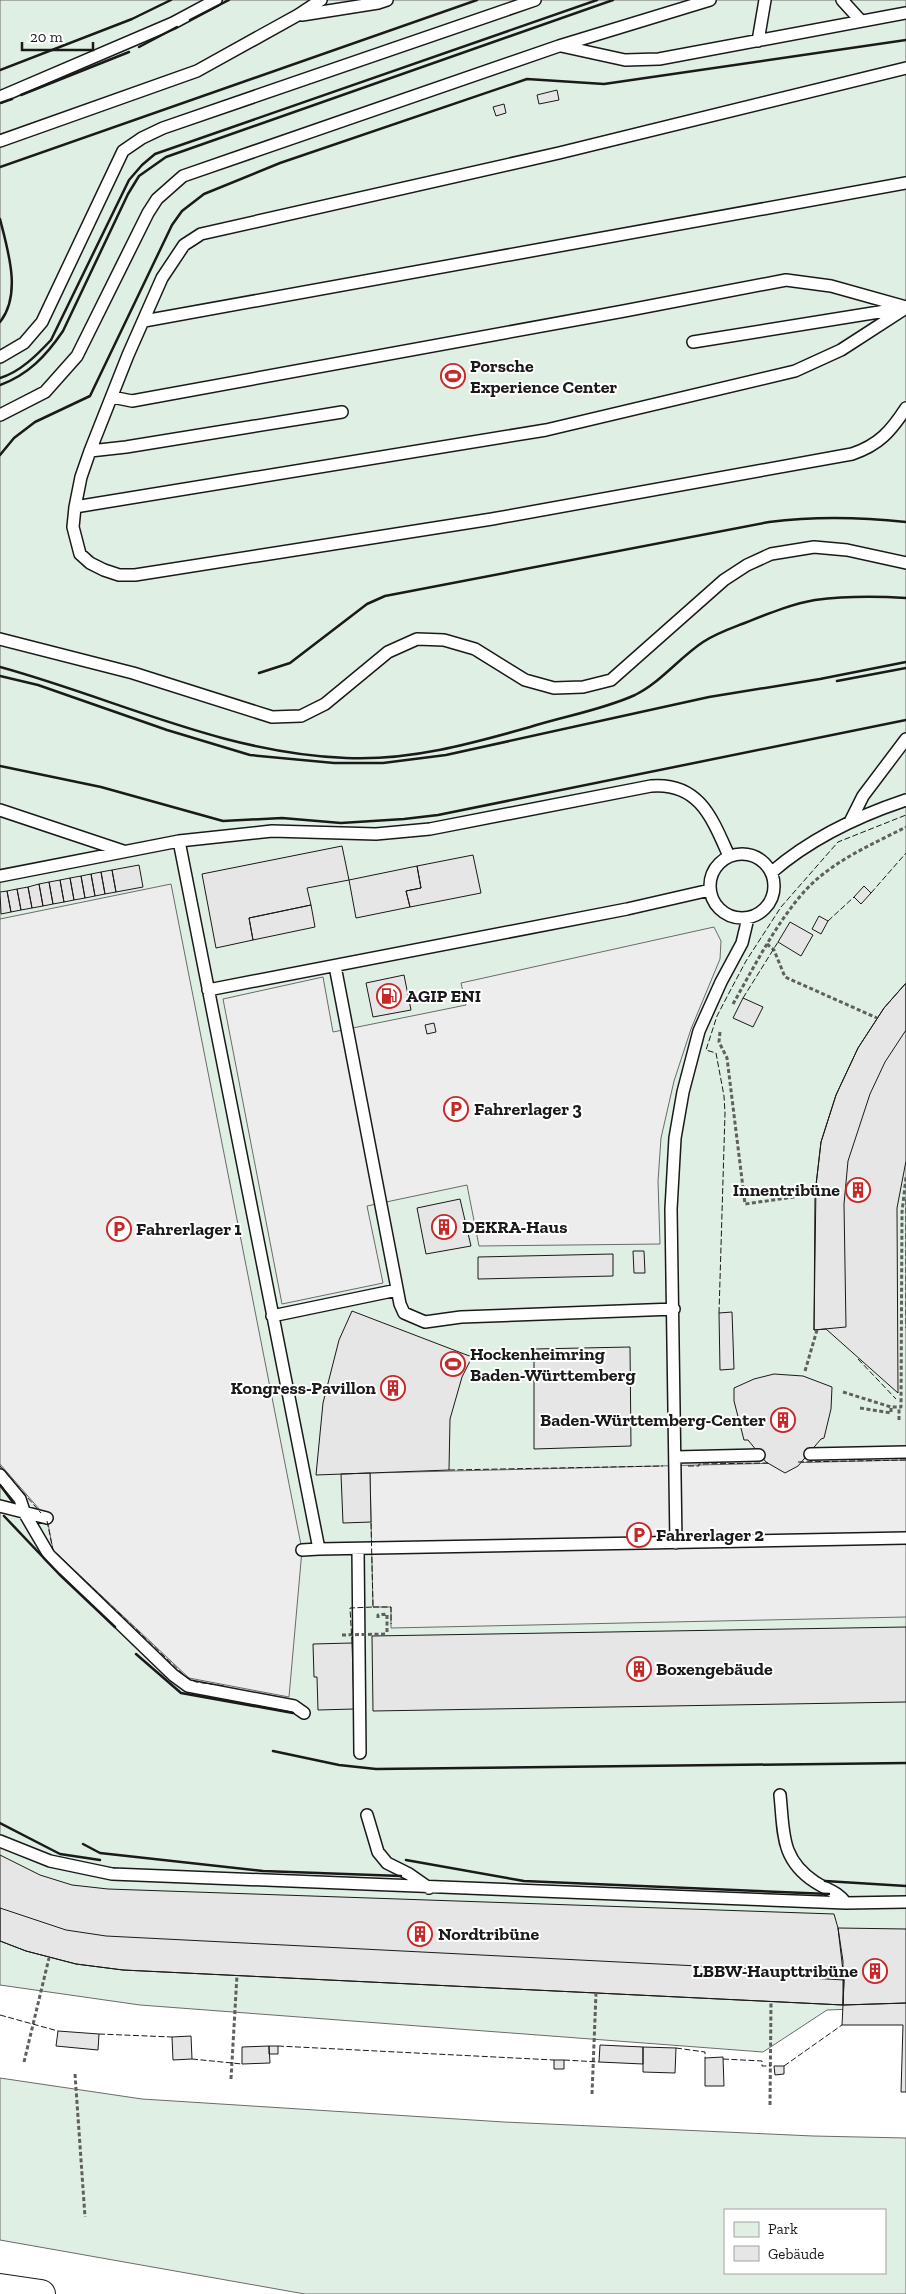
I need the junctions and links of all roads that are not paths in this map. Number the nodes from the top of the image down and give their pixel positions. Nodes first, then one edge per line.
1 (216, 0) edge
2 (321, 0) edge
3 (387, 0) edge
4 (535, 0) edge
5 (710, 0) edge
6 (765, 0) edge
7 (842, 0) edge
8 (906, 13) edge
9 (298, 15) junction
10 (862, 22) junction
11 (758, 41) junction
12 (559, 46) junction
13 (906, 68) edge
14 (0, 97) edge
15 (0, 141) edge
16 (906, 183) edge
17 (906, 308) edge
18 (144, 321) junction
19 (693, 342) dead end
20 (0, 357) edge
21 (112, 397) junction
22 (906, 408) edge
23 (342, 412) dead end
24 (0, 416) edge
25 (90, 451) junction
26 (75, 507) junction
27 (906, 563) edge
28 (0, 639) edge
29 (906, 739) edge
30 (906, 800) edge
31 (0, 810) edge
32 (850, 822) junction
33 (179, 841) junction
34 (125, 852) junction
35 (729, 856) junction
36 (772, 872) junction
37 (0, 876) edge
38 (710, 890) junction
39 (748, 918) junction
40 (336, 966) junction
41 (208, 990) junction
42 (397, 1290) junction
43 (674, 1309) junction
44 (272, 1316) junction
45 (906, 1452) edge
46 (810, 1454) dead end
47 (759, 1455) dead end
48 (676, 1457) junction
49 (0, 1475) edge
50 (0, 1506) edge
51 (25, 1514) junction
52 (47, 1518) dead end
53 (906, 1538) edge
54 (676, 1542) junction
55 (319, 1549) junction
56 (358, 1549) junction
57 (302, 1550) dead end
58 (304, 1712) dead end
59 (360, 1753) dead end
60 (780, 1795) dead end
61 (368, 1815) dead end
62 (0, 1841) edge
63 (429, 1888) junction
64 (906, 1902) edge
65 (846, 1903) junction
66 (0, 2288) edge
67 (41, 2294) edge

1 - 14 lane
2 - 9 lane
3 - 9 lane
4 - 20 lane
5 - 12 lane
6 - 11 lane
7 - 10 lane
8 - 10 lane
9 - 15 lane
10 - 11 lane
11 - 12 lane
12 - 24 lane
13 - 18 lane
16 - 18 lane
17 - 19 lane
17 - 21 lane
17 - 26 lane
18 - 21 lane
21 - 25 lane
22 - 26 lane
23 - 25 lane
25 - 26 lane
27 - 28 lane
29 - 32 lane
30 - 32 lane
31 - 34 lane
32 - 36 lane
33 - 34 lane
33 - 35 lane
33 - 41 lane
34 - 37 lane
35 - 36 lane
35 - 38 lane
36 - 39 lane
38 - 39 lane
38 - 40 lane
39 - 43 lane
40 - 41 lane
40 - 42 lane
41 - 44 lane
42 - 43 lane
42 - 44 lane
43 - 48 lane
44 - 55 lane
45 - 46 lane
47 - 48 lane
48 - 54 lane
49 - 51 lane
50 - 51 lane
51 - 52 lane
51 - 58 lane
53 - 54 lane
54 - 56 lane
55 - 56 lane
55 - 57 lane
56 - 59 lane
60 - 65 lane
61 - 63 lane
62 - 63 lane
63 - 65 lane
64 - 65 lane
66 - 67 highway

